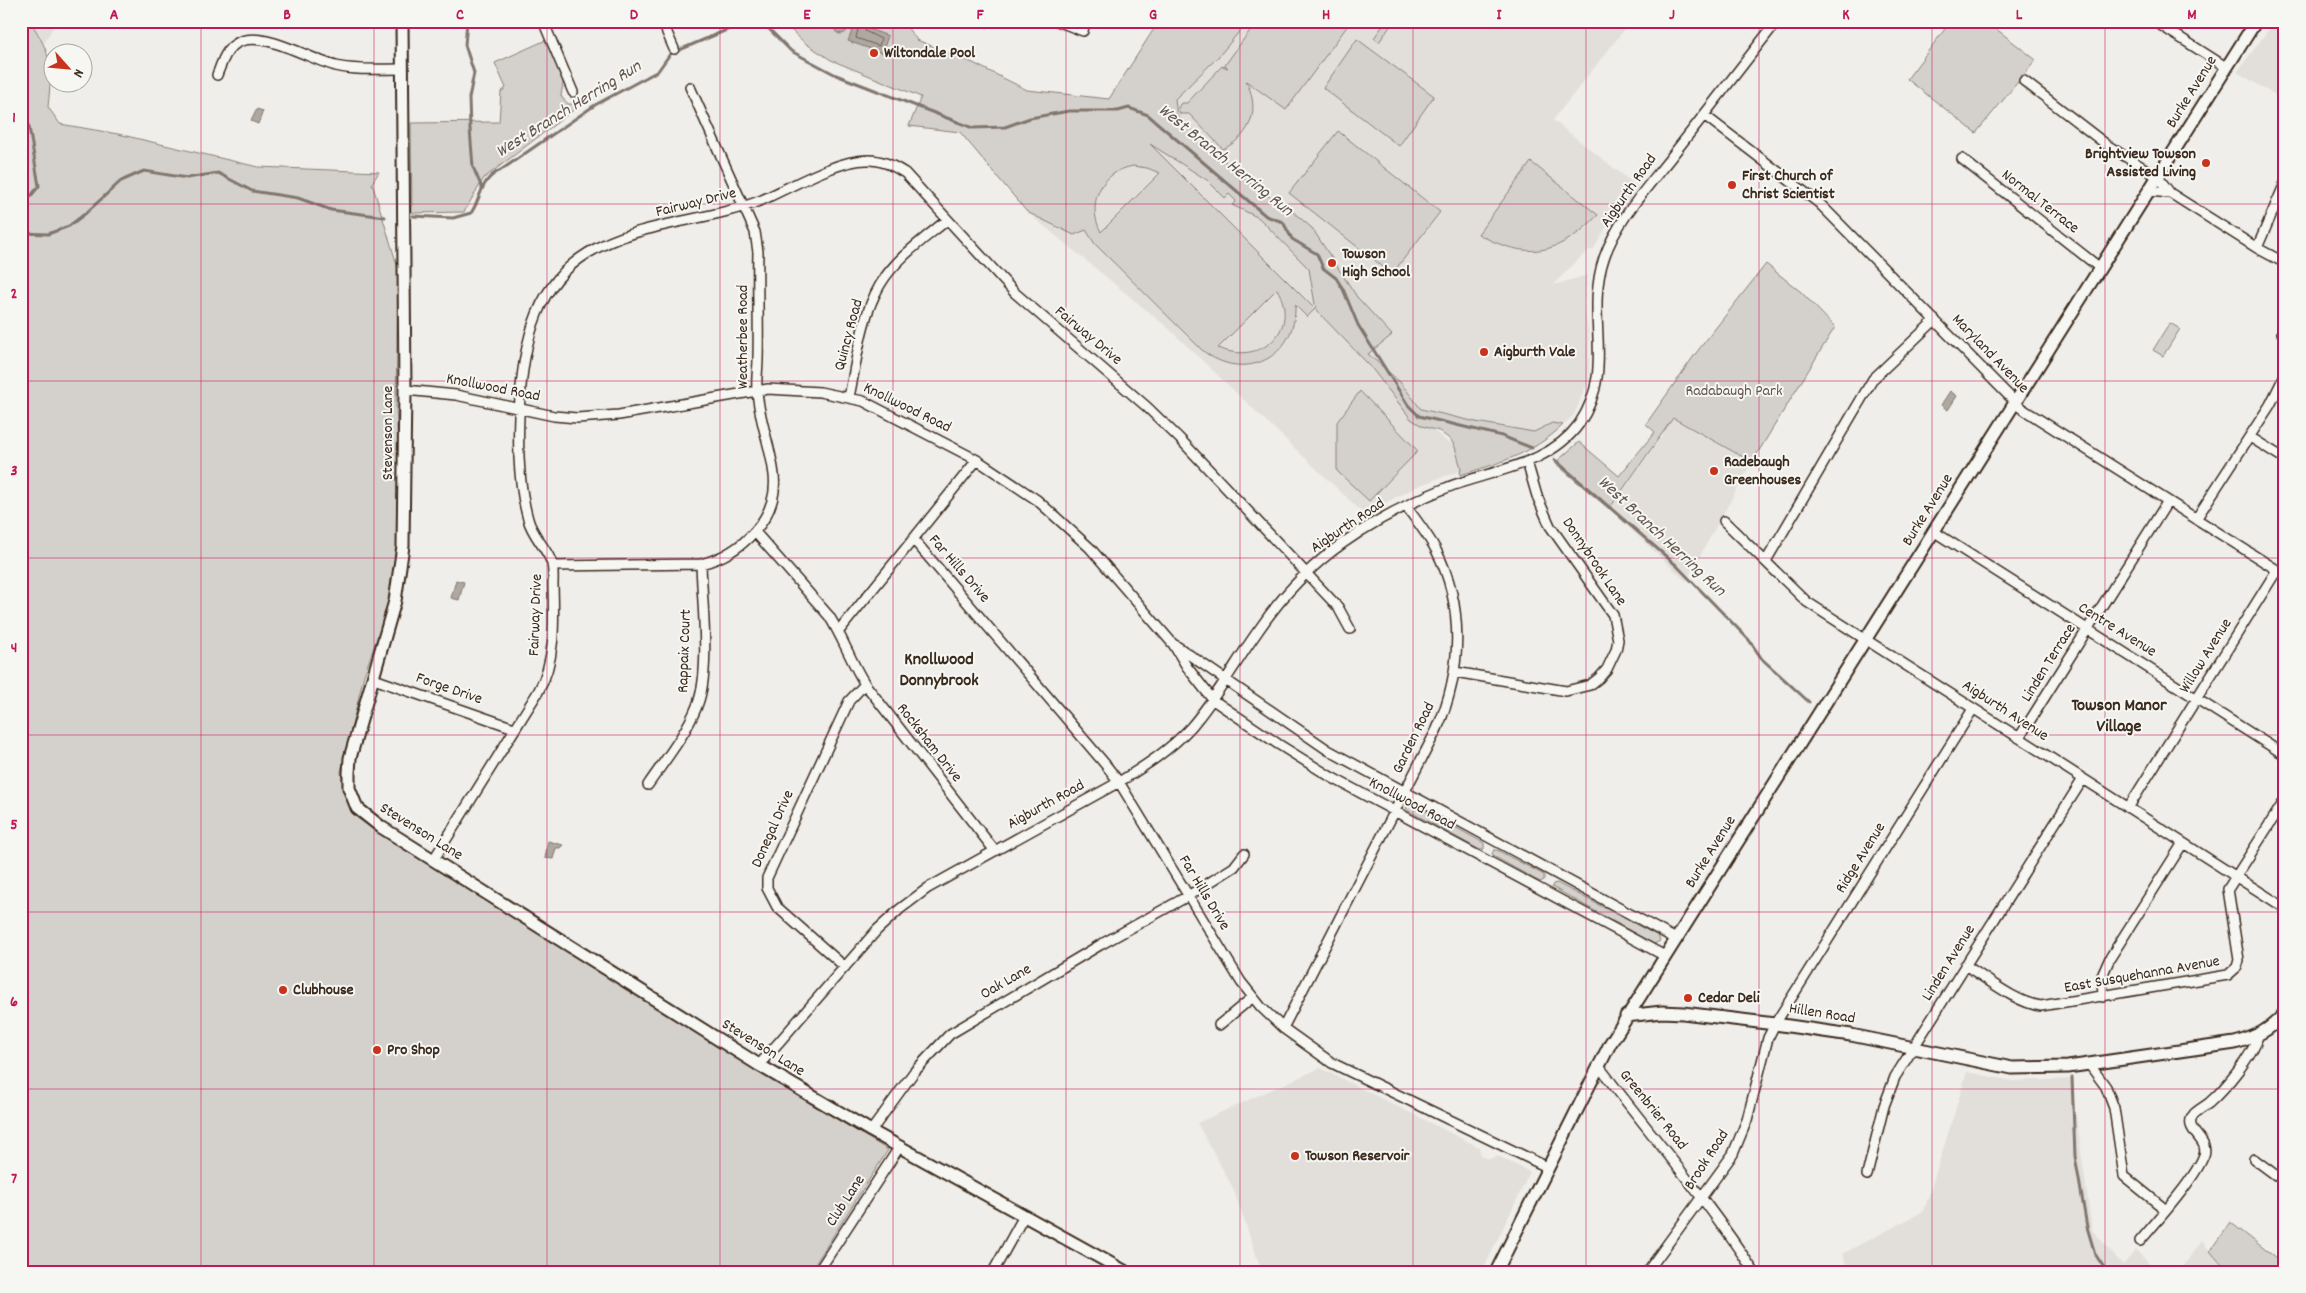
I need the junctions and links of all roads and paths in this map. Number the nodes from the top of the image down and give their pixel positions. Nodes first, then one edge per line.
1 (402, 21) edge
2 (543, 21) edge
3 (662, 21) edge
4 (1057, 21) edge
5 (2154, 21) edge
6 (2256, 21) edge
7 (1773, 23) edge
8 (1084, 26) edge
9 (674, 49) dead end
10 (2226, 67) junction
11 (402, 69) junction
12 (218, 75) dead end
13 (2024, 81) dead end
14 (690, 87) dead end
15 (573, 92) dead end
16 (1704, 115) junction
17 (1962, 160) dead end
18 (2158, 177) junction
19 (2285, 183) edge
20 (2149, 191) junction
21 (2170, 194) junction
22 (744, 206) junction
23 (947, 220) junction
24 (2257, 248) junction
25 (2285, 262) edge
26 (2100, 268) junction
27 (1935, 320) junction
28 (2285, 320) edge
29 (2285, 337) edge
30 (2285, 374) edge
31 (405, 390) junction
32 (757, 390) junction
33 (849, 397) junction
34 (2015, 402) junction
35 (520, 408) junction
36 (2250, 437) junction
37 (2285, 459) edge
38 (978, 460) junction
39 (1527, 462) junction
40 (2168, 501) junction
41 (1406, 506) junction
42 (2196, 519) junction
43 (1724, 521) dead end
44 (1933, 531) junction
45 (755, 532) junction
46 (914, 540) junction
47 (1766, 561) junction
48 (701, 564) junction
49 (553, 566) junction
50 (2281, 573) edge
51 (1306, 574) junction
52 (2087, 629) junction
53 (1350, 630) dead end
54 (839, 631) junction
55 (1865, 639) junction
56 (1173, 644) junction
57 (1455, 672) junction
58 (374, 679) junction
59 (1225, 681) junction
60 (864, 684) junction
61 (2197, 699) junction
62 (1213, 700) junction
63 (1973, 709) junction
64 (514, 728) junction
65 (2019, 738) junction
66 (2285, 755) edge
67 (2083, 779) junction
68 (1119, 782) junction
69 (648, 785) dead end
70 (1404, 792) junction
71 (2285, 800) edge
72 (2128, 808) junction
73 (1394, 812) junction
74 (2182, 843) junction
75 (995, 851) junction
76 (1244, 854) dead end
77 (434, 859) junction
78 (2235, 877) junction
79 (1188, 896) junction
80 (2285, 908) edge
81 (1676, 939) junction
82 (1664, 956) junction
83 (1965, 965) junction
84 (845, 967) junction
85 (1253, 997) junction
86 (2103, 997) junction
87 (2285, 1013) edge
88 (1626, 1016) junction
89 (1775, 1024) junction
90 (1219, 1025) dead end
91 (1283, 1028) junction
92 (2258, 1036) junction
93 (1914, 1047) junction
94 (2089, 1064) junction
95 (759, 1065) junction
96 (1598, 1065) junction
97 (871, 1131) junction
98 (900, 1146) junction
99 (2254, 1159) dead end
100 (1547, 1167) junction
101 (1867, 1175) dead end
102 (2285, 1182) edge
103 (1702, 1196) junction
104 (2166, 1210) junction
105 (1024, 1216) junction
106 (2140, 1241) dead end
107 (818, 1272) edge
108 (994, 1272) edge
109 (1126, 1272) edge
110 (1496, 1272) edge
111 (1647, 1272) edge
112 (1754, 1272) edge

1 - 11 street, Stevenson Lane
2 - 15 street
3 - 9 street
4 - 8 street
5 - 10 street
6 - 10 street, Burke Avenue
7 - 16 street, Aigburth Road
10 - 18 street, Burke Avenue
11 - 12 street
11 - 31 street, Stevenson Lane
13 - 18 street
14 - 22 street, Weatherbee Road
16 - 27 street, Maryland Avenue
16 - 39 street, Aigburth Road
17 - 26 street, Normal Terrace
18 - 20 street, Burke Avenue
18 - 21 street
19 - 24 street
20 - 21 street
20 - 26 street, Burke Avenue
21 - 24 street
22 - 23 street, Fairway Drive
22 - 32 street, Weatherbee Road
22 - 35 street, Fairway Drive
23 - 33 street, Quincy Road
23 - 51 street, Fairway Drive
24 - 25 street
26 - 34 street, Burke Avenue
27 - 34 street, Maryland Avenue
27 - 47 street
28 - 29 street
30 - 36 street
31 - 35 street, Knollwood Road
31 - 58 street, Stevenson Lane
32 - 33 street, Knollwood Road
32 - 35 street, Knollwood Road
32 - 45 street, Weatherbee Road
33 - 38 street, Knollwood Road
34 - 40 street, Maryland Avenue
34 - 44 street, Burke Avenue
35 - 49 street, Fairway Drive
36 - 37 street
36 - 42 street
38 - 46 street
38 - 56 street, Knollwood Road
39 - 41 street, Aigburth Road
39 - 57 street, Donnybrook Lane
40 - 42 street, Maryland Avenue
40 - 52 street, Linden Terrace
41 - 51 street, Aigburth Road
41 - 57 street, Garden Road
42 - 50 street, Maryland Avenue
43 - 47 street, Aigburth Avenue
44 - 52 street, Centre Avenue
44 - 55 street, Burke Avenue
45 - 48 street, Weatherbee Road
45 - 54 street, Rocksham Drive
46 - 54 street
46 - 68 street, Far Hills Drive
47 - 55 street, Aigburth Avenue
48 - 49 street, Weatherbee Road
48 - 69 street, Rappaix Court
49 - 64 street, Fairway Drive
50 - 61 street, Willow Avenue
51 - 53 street, Fairway Drive
51 - 59 street, Aigburth Road
52 - 61 street, Centre Avenue
52 - 65 street, Linden Terrace
54 - 60 street, Rocksham Drive
55 - 63 street, Aigburth Avenue
55 - 81 street, Burke Avenue
56 - 59 street, Knollwood Road
56 - 62 street, Knollwood Road
57 - 70 street, Garden Road
58 - 64 street, Forge Drive
58 - 77 street, Stevenson Lane
59 - 62 street, Aigburth Road
59 - 70 street, Knollwood Road
60 - 75 street, Rocksham Drive
60 - 84 street, Donegal Drive
61 - 66 street, Centre Avenue
61 - 72 street, Willow Avenue
62 - 68 street, Aigburth Road
62 - 73 street, Knollwood Road
63 - 65 street, Aigburth Avenue
63 - 89 street, Ridge Avenue
64 - 77 street, Fairway Drive
65 - 67 street, Aigburth Avenue
67 - 72 street, Aigburth Avenue
67 - 83 street, Linden Avenue
68 - 75 street, Aigburth Road
68 - 79 street, Far Hills Drive
70 - 73 street, Garden Road
70 - 81 street, Knollwood Road
71 - 78 street, East Susquehanna Avenue
72 - 74 street, Aigburth Avenue
73 - 82 street, Knollwood Road
73 - 91 street, Garden Road
74 - 78 street, Aigburth Avenue
74 - 86 street
75 - 84 street, Aigburth Road
76 - 79 street, Oak Lane
77 - 95 street, Stevenson Lane
78 - 80 street, Aigburth Avenue
78 - 86 street, East Susquehanna Avenue
79 - 85 street, Far Hills Drive
79 - 97 street, Oak Lane
81 - 82 street, Burke Avenue
82 - 88 street, Burke Avenue
83 - 86 street, East Susquehanna Avenue
83 - 93 street, Linden Avenue
84 - 95 street, Aigburth Road
85 - 90 street
85 - 91 street, Far Hills Drive
87 - 92 street, Hillen Road
88 - 89 street, Hillen Road
88 - 96 street
89 - 93 street, Hillen Road
89 - 103 street, Brook Road
91 - 100 street, Far Hills Drive
92 - 94 street, Hillen Road
92 - 104 street
93 - 94 street, Hillen Road
93 - 101 street, Linden Avenue
94 - 104 street
95 - 97 street, Stevenson Lane
96 - 100 street
96 - 103 street, Greenbrier Road
97 - 98 street, Stevenson Lane
98 - 105 street, Stevenson Lane
98 - 107 street, Club Lane
99 - 102 street
100 - 110 street
103 - 111 street, Brook Road
103 - 112 street, Greenbrier Road
104 - 106 street
105 - 108 street
105 - 109 street, Stevenson Lane

